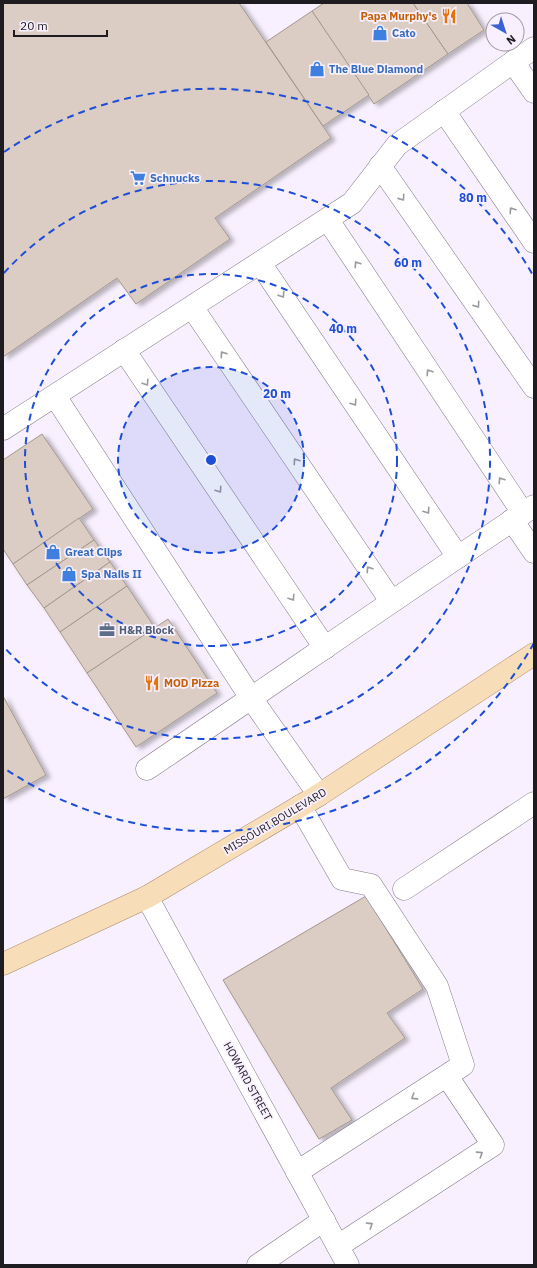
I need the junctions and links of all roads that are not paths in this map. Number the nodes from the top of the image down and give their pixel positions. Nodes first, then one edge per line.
1 (534, 48) edge
2 (512, 62) junction
3 (534, 92) edge
4 (444, 111) junction
5 (380, 166) junction
6 (328, 220) junction
7 (534, 242) edge
8 (260, 263) junction
9 (192, 307) junction
10 (124, 350) junction
11 (534, 387) edge
12 (55, 396) junction
13 (3, 429) edge
14 (523, 513) edge
15 (534, 552) edge
16 (458, 557) junction
17 (391, 601) junction
18 (325, 648) junction
19 (534, 654) edge
20 (251, 698) junction
21 (146, 769) dead end
22 (319, 795) junction
23 (534, 803) edge
24 (300, 806) junction
25 (404, 889) dead end
26 (147, 897) junction
27 (3, 964) edge
28 (447, 1076) junction
29 (297, 1172) junction
30 (324, 1220) junction
31 (338, 1246) junction
32 (258, 1265) edge
33 (348, 1265) edge

1 - 2 street
2 - 3 street
2 - 4 street
4 - 5 street
7 -> 4 street
5 - 6 street
5 -> 11 street
6 - 8 street
14 -> 6 street
8 - 9 street
8 -> 16 street
9 - 10 street
17 -> 9 street
10 - 12 street
10 -> 18 street
12 - 13 street
12 - 20 street
14 - 15 street
14 - 16 street
16 - 17 street
17 - 18 street
18 - 20 street
19 - 22 main road, MISSOURI BOULEVARD
20 - 21 street
20 - 22 street
22 - 24 main road, MISSOURI BOULEVARD
23 - 25 street
24 - 26 main road, MISSOURI BOULEVARD
24 - 28 street
26 - 27 main road, MISSOURI BOULEVARD
26 - 29 street, HOWARD STREET
28 -> 29 street
31 -> 28 street
29 - 30 street, HOWARD STREET
30 - 31 street, HOWARD STREET
30 - 32 street
31 - 33 street, HOWARD STREET

